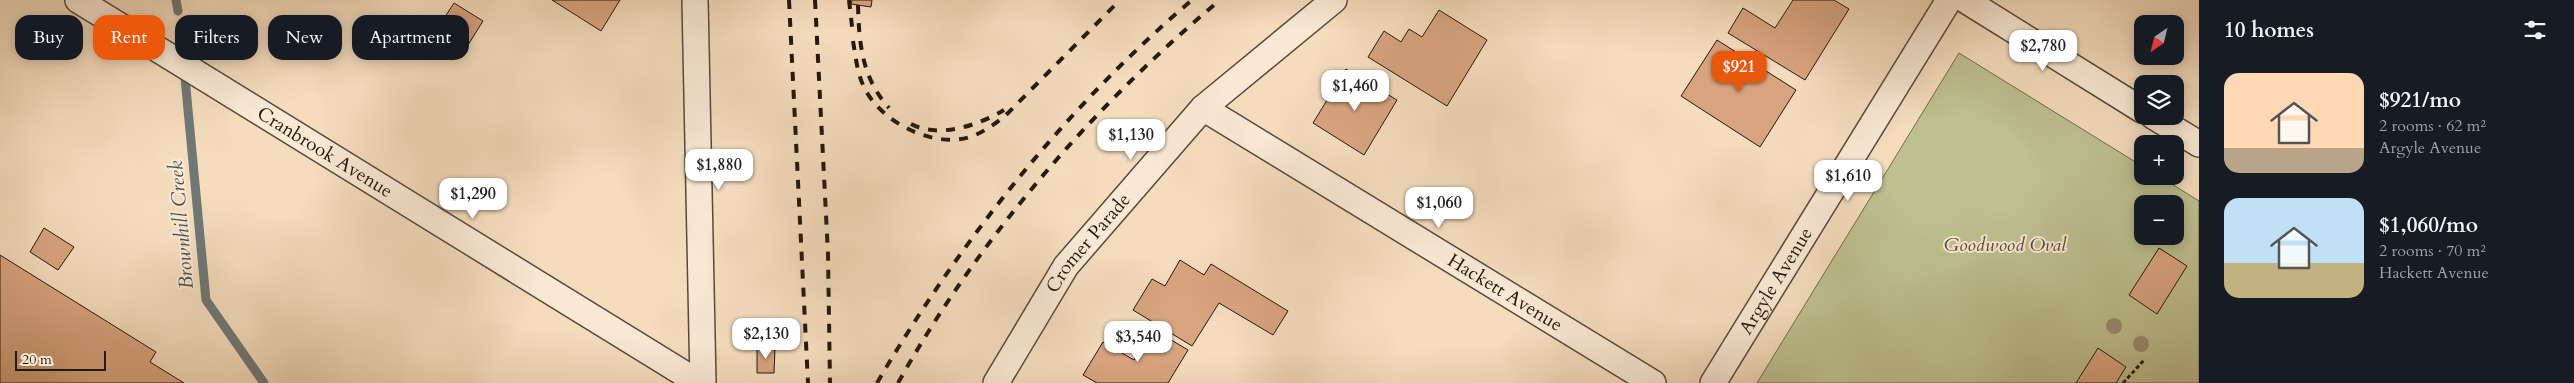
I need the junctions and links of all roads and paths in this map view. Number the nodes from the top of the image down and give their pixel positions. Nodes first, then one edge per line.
1 (78, 0) edge
2 (695, 0) edge
3 (1334, 0) edge
4 (1949, 0) edge
5 (1965, 0) edge
6 (2134, 105) edge
7 (1203, 108) junction
8 (2168, 125) edge
9 (2199, 144) edge
10 (2145, 359) dead end
11 (699, 383) edge
12 (703, 383) edge
13 (996, 383) edge
14 (1653, 383) edge
15 (1712, 383) edge
16 (2123, 383) edge

1 - 11 street, Cranbrook Avenue
2 - 12 street
3 - 7 street, Cromer Parade
4 - 15 street, Argyle Avenue
5 - 6 street
7 - 13 street, Cromer Parade
7 - 14 street, Hackett Avenue
8 - 9 street
10 - 16 path

